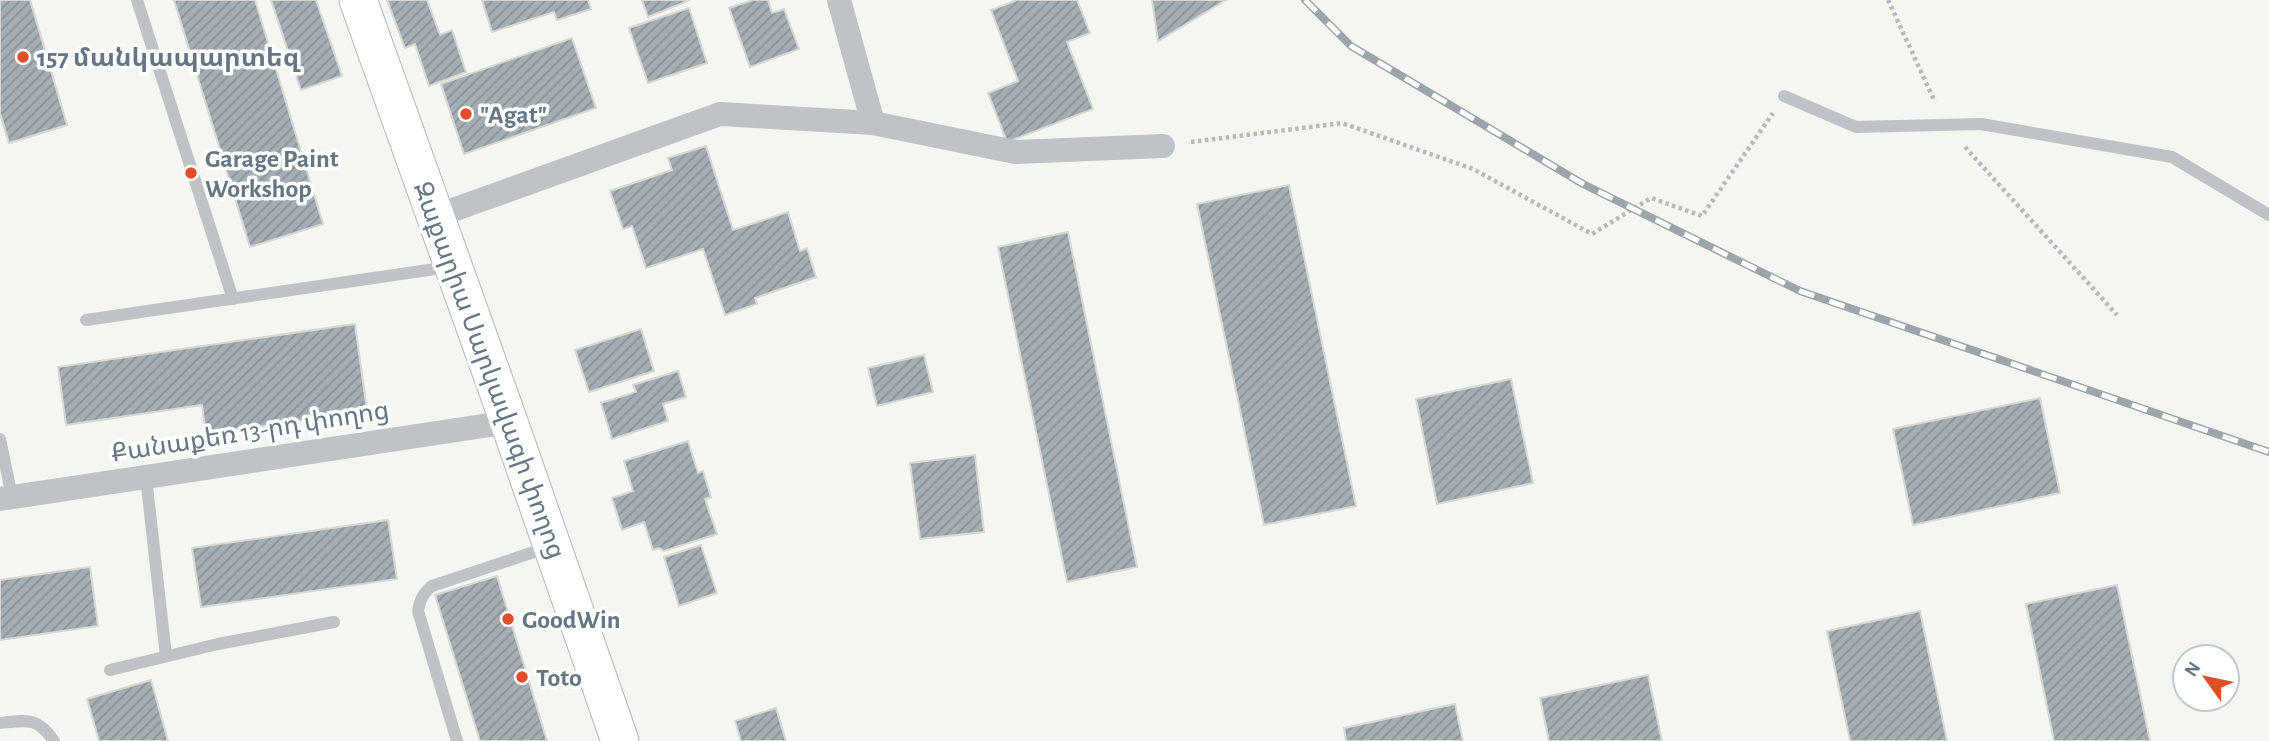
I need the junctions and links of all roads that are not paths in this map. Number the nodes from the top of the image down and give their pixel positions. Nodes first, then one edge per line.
1 (137, 0) edge
2 (358, 0) edge
3 (839, 0) edge
4 (1784, 96) road end
5 (873, 123) junction
6 (1163, 146) road end
7 (2269, 215) edge
8 (436, 216) junction
9 (454, 266) junction
10 (233, 299) junction
11 (86, 320) dead end
12 (509, 422) junction
13 (0, 439) edge
14 (146, 477) junction
15 (6, 498) edge
16 (552, 545) junction
17 (334, 622) dead end
18 (166, 656) junction
19 (110, 670) dead end
20 (0, 723) edge
21 (54, 741) edge
22 (457, 741) edge
23 (620, 741) edge

1 - 10 lane
2 - 8 main road, Զաքարիա Սարկավագի փողոց
3 - 5 street
4 - 7 lane
5 - 6 street
5 - 8 street
8 - 9 main road, Զաքարիա Սարկավագի փողոց
9 - 10 lane
9 - 12 main road, Զաքարիա Սարկավագի փողոց
10 - 11 lane
12 - 14 street, Քանաքեռ 13-րդ փողոց
12 - 16 main road, Զաքարիա Սարկավագի փողոց
13 - 15 lane
14 - 15 street, Քանաքեռ 13-րդ փողոց
14 - 18 lane
16 - 22 lane
16 - 23 main road, Զաքարիա Սարկավագի փողոց
17 - 18 lane
18 - 19 lane
20 - 21 lane

